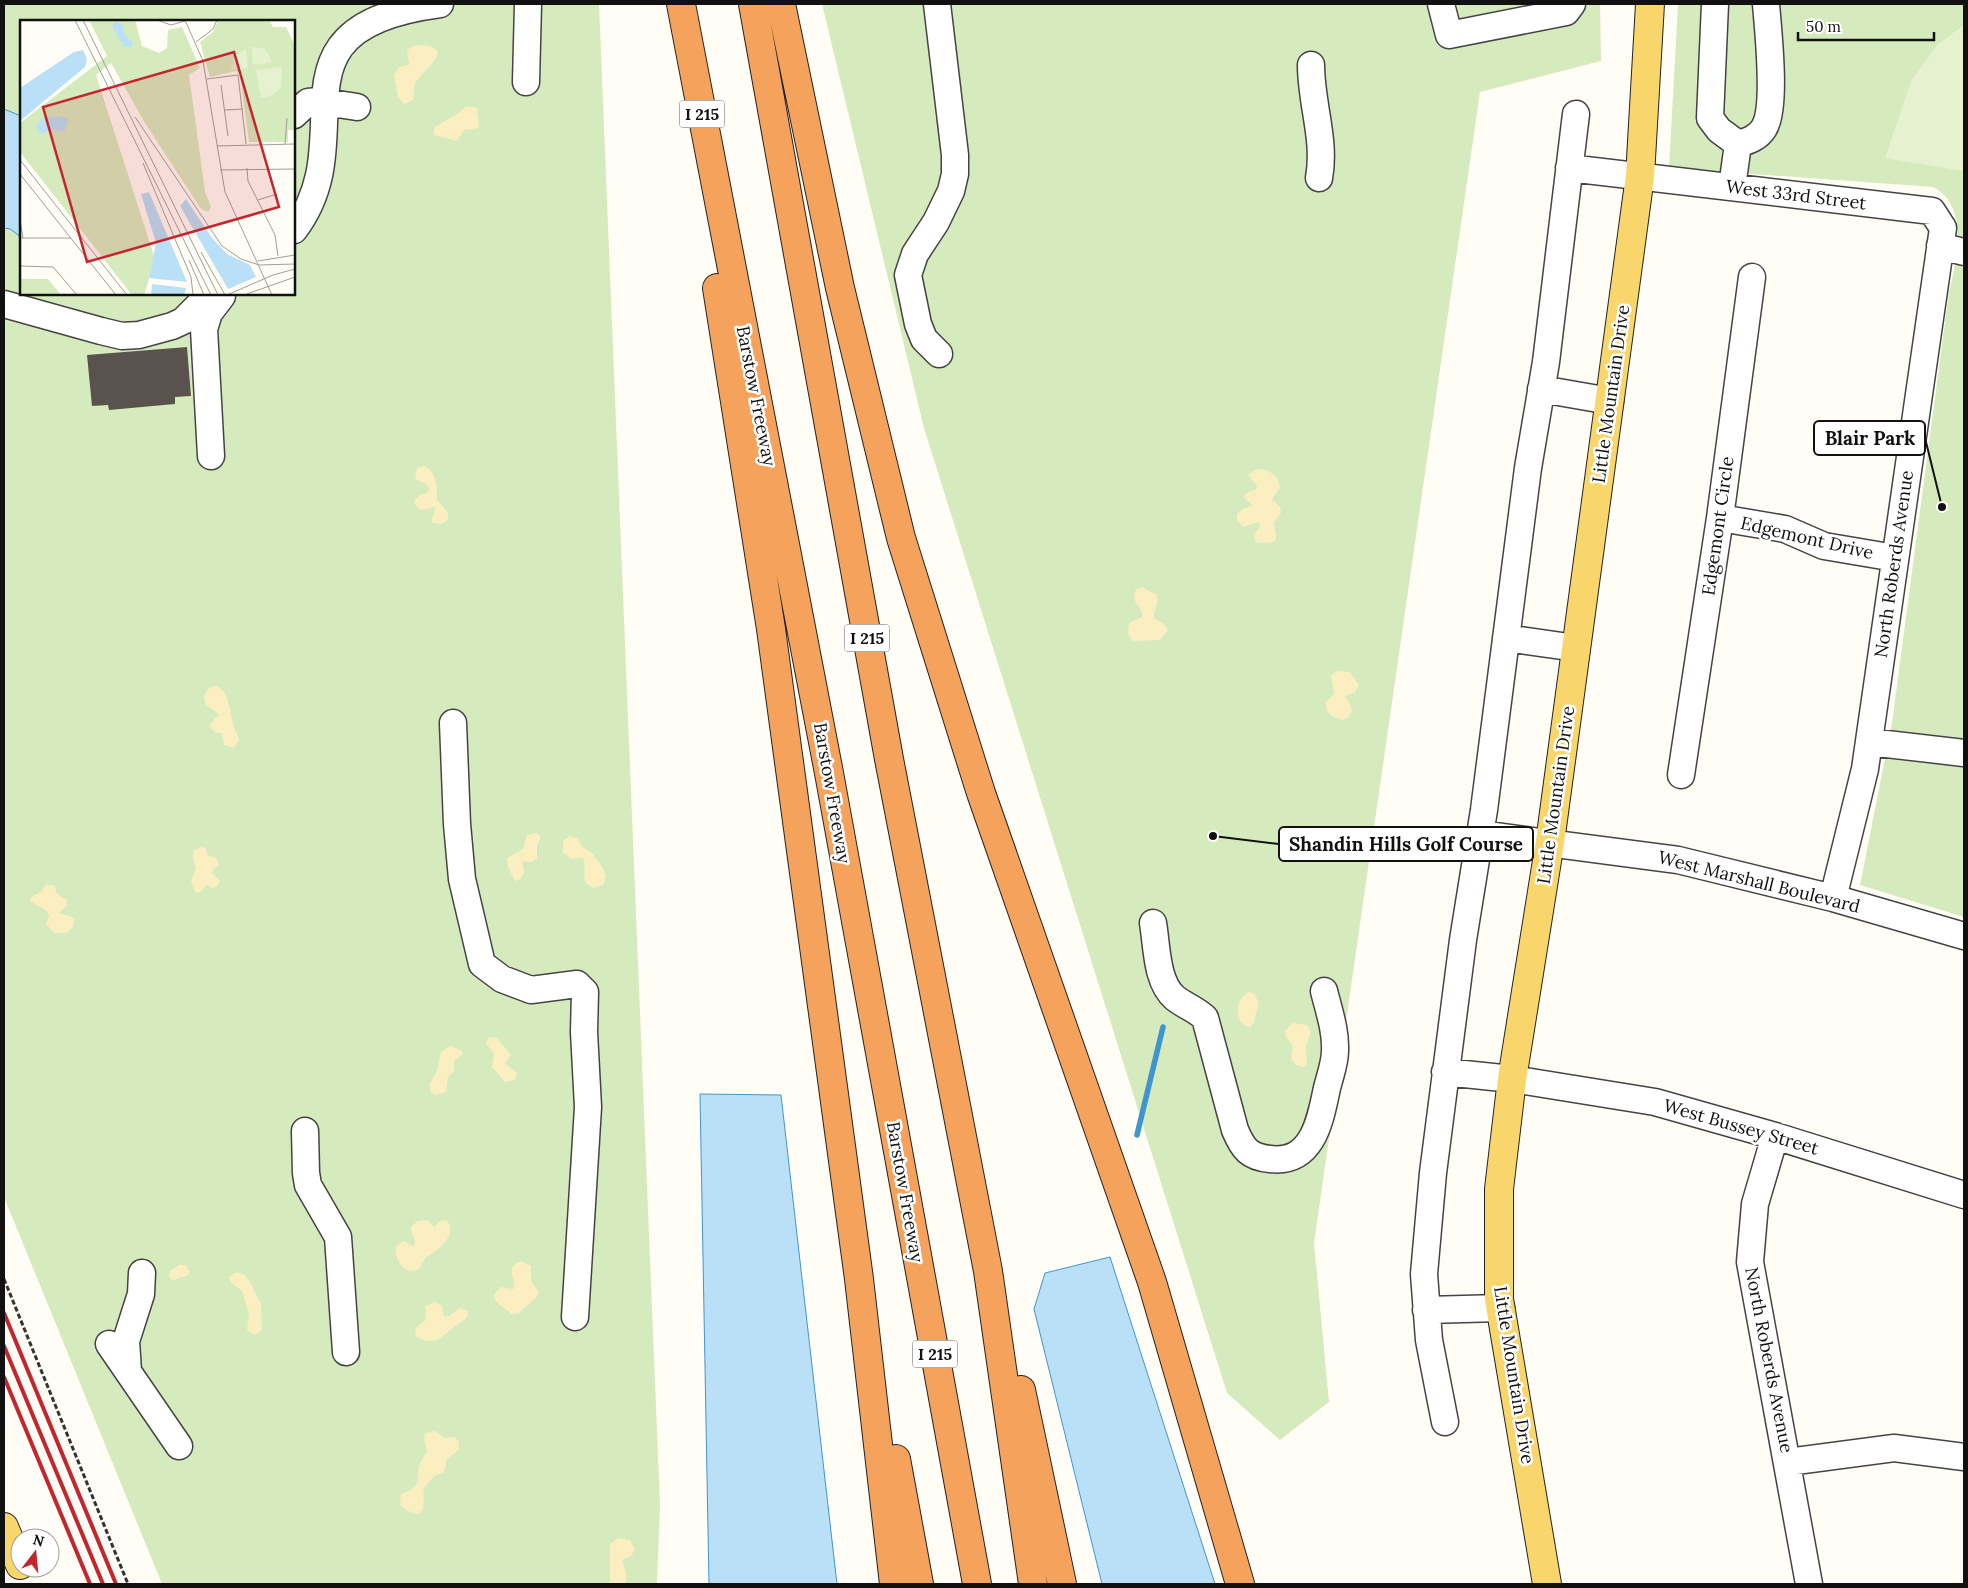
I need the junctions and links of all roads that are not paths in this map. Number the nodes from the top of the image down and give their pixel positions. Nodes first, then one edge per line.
1 (440, 4) edge
2 (528, 4) edge
3 (681, 4) edge
4 (753, 4) edge
5 (781, 4) edge
6 (937, 4) edge
7 (1441, 4) edge
8 (1572, 4) edge
9 (1650, 4) edge
10 (1714, 4) edge
11 (1766, 4) edge
12 (1311, 65) dead end
13 (526, 82) dead end
14 (325, 102) junction
15 (357, 107) dead end
16 (1576, 114) dead end
17 (295, 115) edge
18 (1738, 144) junction
19 (1569, 168) junction
20 (1640, 176) junction
21 (1320, 178) dead end
22 (1732, 187) junction
23 (723, 224) junction
24 (295, 228) edge
25 (1949, 242) edge
26 (1752, 277) dead end
27 (209, 295) edge
28 (224, 295) edge
29 (4, 304) edge
30 (172, 326) junction
31 (204, 339) junction
32 (938, 354) dead end
33 (1541, 389) junction
34 (1610, 401) junction
35 (211, 456) dead end
36 (1720, 518) junction
37 (1895, 558) junction
38 (1506, 638) junction
39 (1576, 648) junction
40 (453, 723) dead end
41 (1868, 742) junction
42 (1964, 753) edge
43 (1680, 775) dead end
44 (1480, 834) junction
45 (1550, 842) junction
46 (1833, 898) junction
47 (1153, 923) dead end
48 (1964, 936) edge
49 (1324, 991) dead end
50 (1445, 1072) junction
51 (1512, 1079) junction
52 (304, 1131) dead end
53 (1775, 1136) junction
54 (1964, 1195) edge
55 (988, 1271) junction
56 (142, 1273) dead end
57 (858, 1279) junction
58 (1500, 1308) junction
59 (1426, 1310) junction
60 (575, 1317) dead end
61 (109, 1344) dead end
62 (346, 1352) dead end
63 (128, 1371) junction
64 (1445, 1422) dead end
65 (179, 1446) dead end
66 (1964, 1458) edge
67 (1788, 1462) junction
68 (4, 1527) edge
69 (10, 1541) edge
70 (894, 1584) edge
71 (919, 1584) edge
72 (977, 1584) edge
73 (1033, 1584) edge
74 (1062, 1584) edge
75 (1240, 1584) edge
76 (1547, 1584) edge
77 (1809, 1584) edge

1 - 14 street
2 - 13 street
3 - 23 highway, Barstow Freeway / I 215
4 - 55 highway, I 215
5 - 75 highway
6 - 32 street
7 - 8 street
9 - 20 main road, Little Mountain Drive
10 - 18 street
11 - 18 street
12 - 21 street
14 - 15 street
14 - 17 street
14 - 24 street
16 - 19 street
18 - 22 street
19 - 20 street, West 33rd Street
19 - 33 street
20 - 22 street, West 33rd Street
20 - 34 main road, Little Mountain Drive
22 - 25 street, West 33rd Street
23 - 57 highway
23 - 72 highway, Barstow Freeway / I 215
25 - 37 street, North Roberds Avenue
26 - 36 street, Edgemont Circle
27 - 30 street
28 - 31 street
29 - 30 street
30 - 31 street
31 - 35 street
33 - 34 street
33 - 38 street
34 - 39 main road, Little Mountain Drive
36 - 37 street, Edgemont Drive
36 - 43 street, Edgemont Circle
37 - 41 street, North Roberds Avenue
38 - 39 street
38 - 44 street
39 - 45 main road, Little Mountain Drive
40 - 60 street
41 - 42 street
41 - 46 street, North Roberds Avenue
44 - 45 street, West Marshall Boulevard
44 - 50 street
45 - 46 street, West Marshall Boulevard
45 - 51 main road, Little Mountain Drive
46 - 48 street, West Marshall Boulevard
47 - 49 street
50 - 51 street, West Bussey Street
50 - 59 street
51 - 53 street, West Bussey Street
51 - 58 main road, Little Mountain Drive
52 - 62 street
53 - 54 street, West Bussey Street
53 - 67 street, North Roberds Avenue
55 - 73 highway, I 215
55 - 74 highway
56 - 63 street
57 - 70 highway
57 - 71 highway
58 - 59 street
58 - 76 main road, Little Mountain Drive
59 - 64 street
61 - 63 street
63 - 65 street
66 - 67 street
67 - 77 street, North Roberds Avenue
68 - 69 main road

